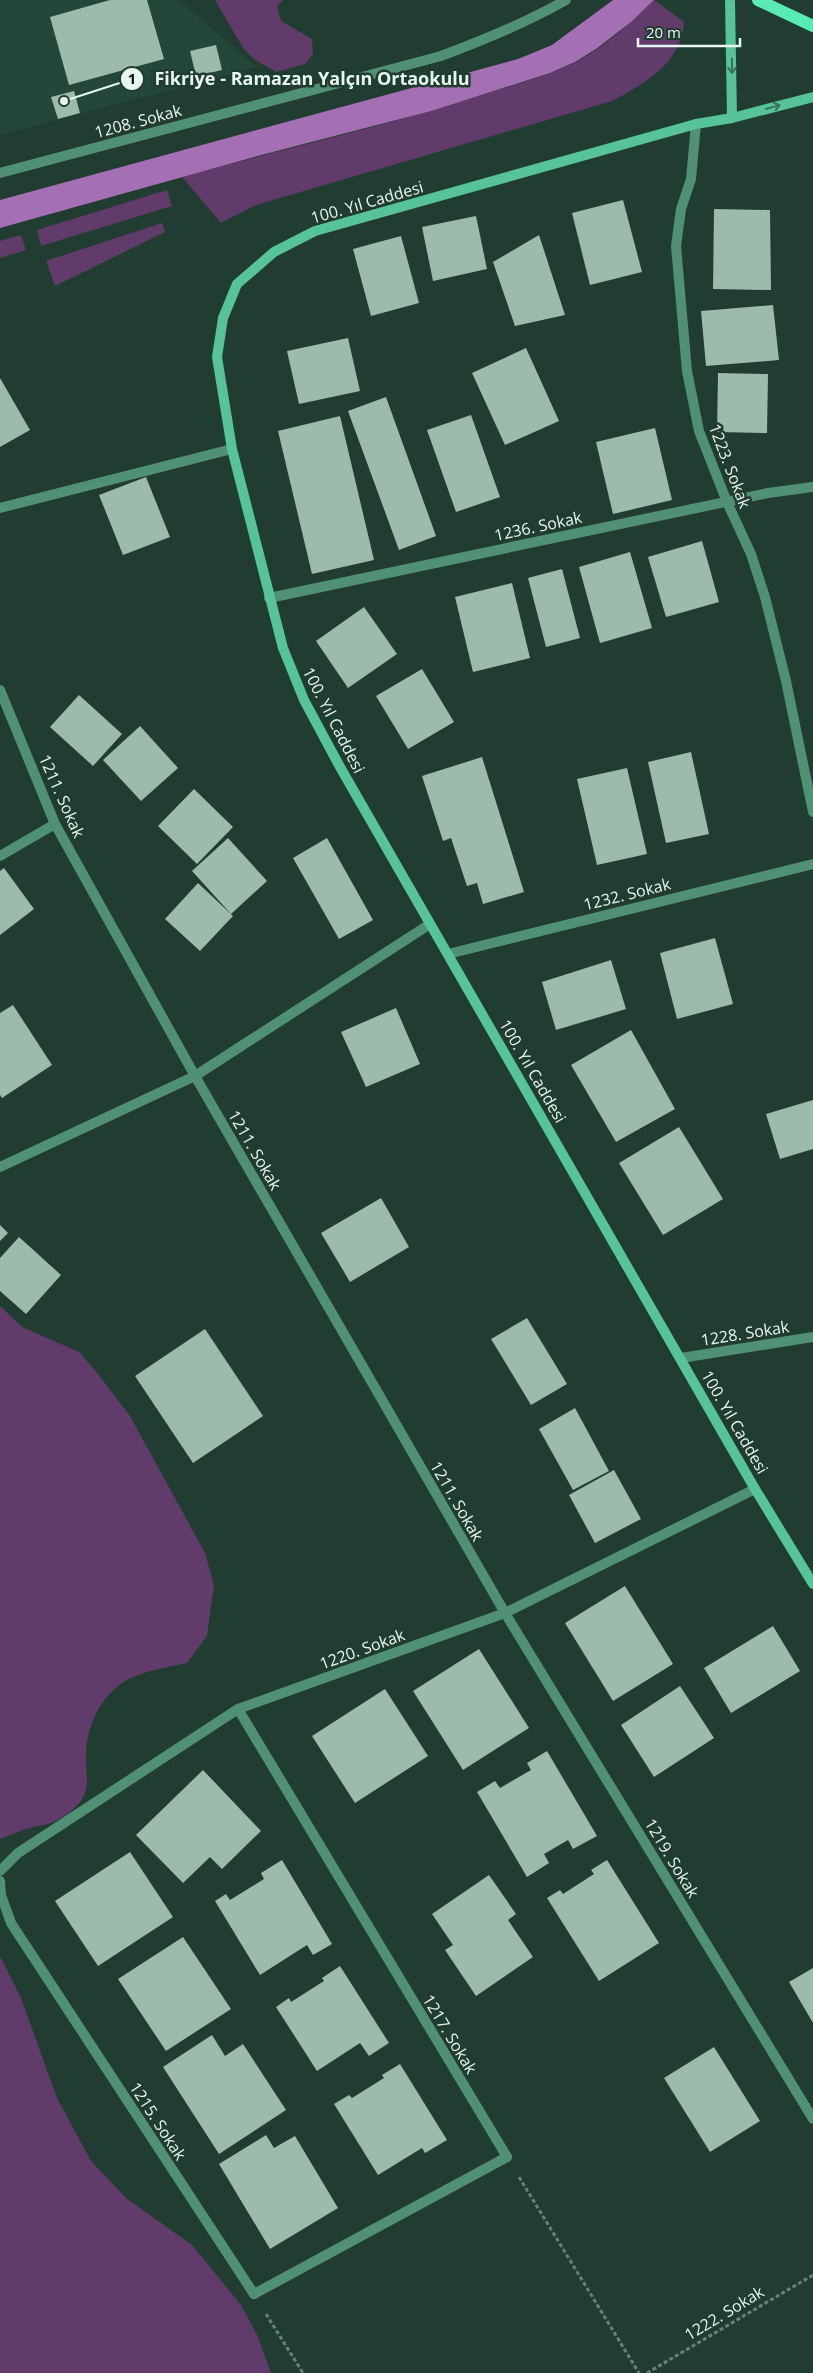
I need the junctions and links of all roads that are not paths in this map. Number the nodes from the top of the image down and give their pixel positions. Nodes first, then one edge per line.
1 (566, 0) edge
2 (730, 0) edge
3 (758, 0) edge
4 (813, 26) edge
5 (813, 97) edge
6 (732, 118) junction
7 (696, 124) junction
8 (0, 173) edge
9 (232, 449) junction
10 (813, 487) edge
11 (727, 502) junction
12 (0, 508) edge
13 (269, 598) junction
14 (0, 690) edge
15 (813, 812) edge
16 (55, 824) junction
17 (0, 856) edge
18 (813, 864) edge
19 (430, 924) junction
20 (448, 954) junction
21 (195, 1076) junction
22 (0, 1167) edge
23 (813, 1337) edge
24 (681, 1358) junction
25 (755, 1489) junction
26 (813, 1584) edge
27 (505, 1613) junction
28 (238, 1709) junction
29 (0, 1871) edge
30 (0, 1881) edge
31 (813, 2119) edge
32 (254, 2294) joint

1 - 8 street, 1208. Sokak
2 -> 6 street
3 - 4 main road
6 -> 5 street, 100. Yıl Caddesi
6 - 7 street, 100. Yıl Caddesi
7 - 9 street, 100. Yıl Caddesi
7 - 11 street, 1223. Sokak
9 - 12 street
9 - 13 street, 100. Yıl Caddesi
10 - 11 street, 1236. Sokak
11 - 13 street, 1236. Sokak
11 - 15 street, 1223. Sokak
13 - 19 street, 100. Yıl Caddesi
14 - 16 street, 1211. Sokak
16 - 17 street
16 - 21 street, 1211. Sokak
18 - 20 street, 1232. Sokak
19 - 20 street, 100. Yıl Caddesi
19 - 21 street
20 - 24 street, 100. Yıl Caddesi
21 - 22 street
21 - 27 street, 1211. Sokak
23 - 24 street, 1228. Sokak
24 - 25 street, 100. Yıl Caddesi
25 - 26 street, 100. Yıl Caddesi
25 - 27 street, 1220. Sokak
27 - 28 street, 1220. Sokak
27 - 31 street, 1219. Sokak
28 - 29 street, 1220. Sokak
28 - 32 street, 1217. Sokak
30 - 32 street, 1215. Sokak

